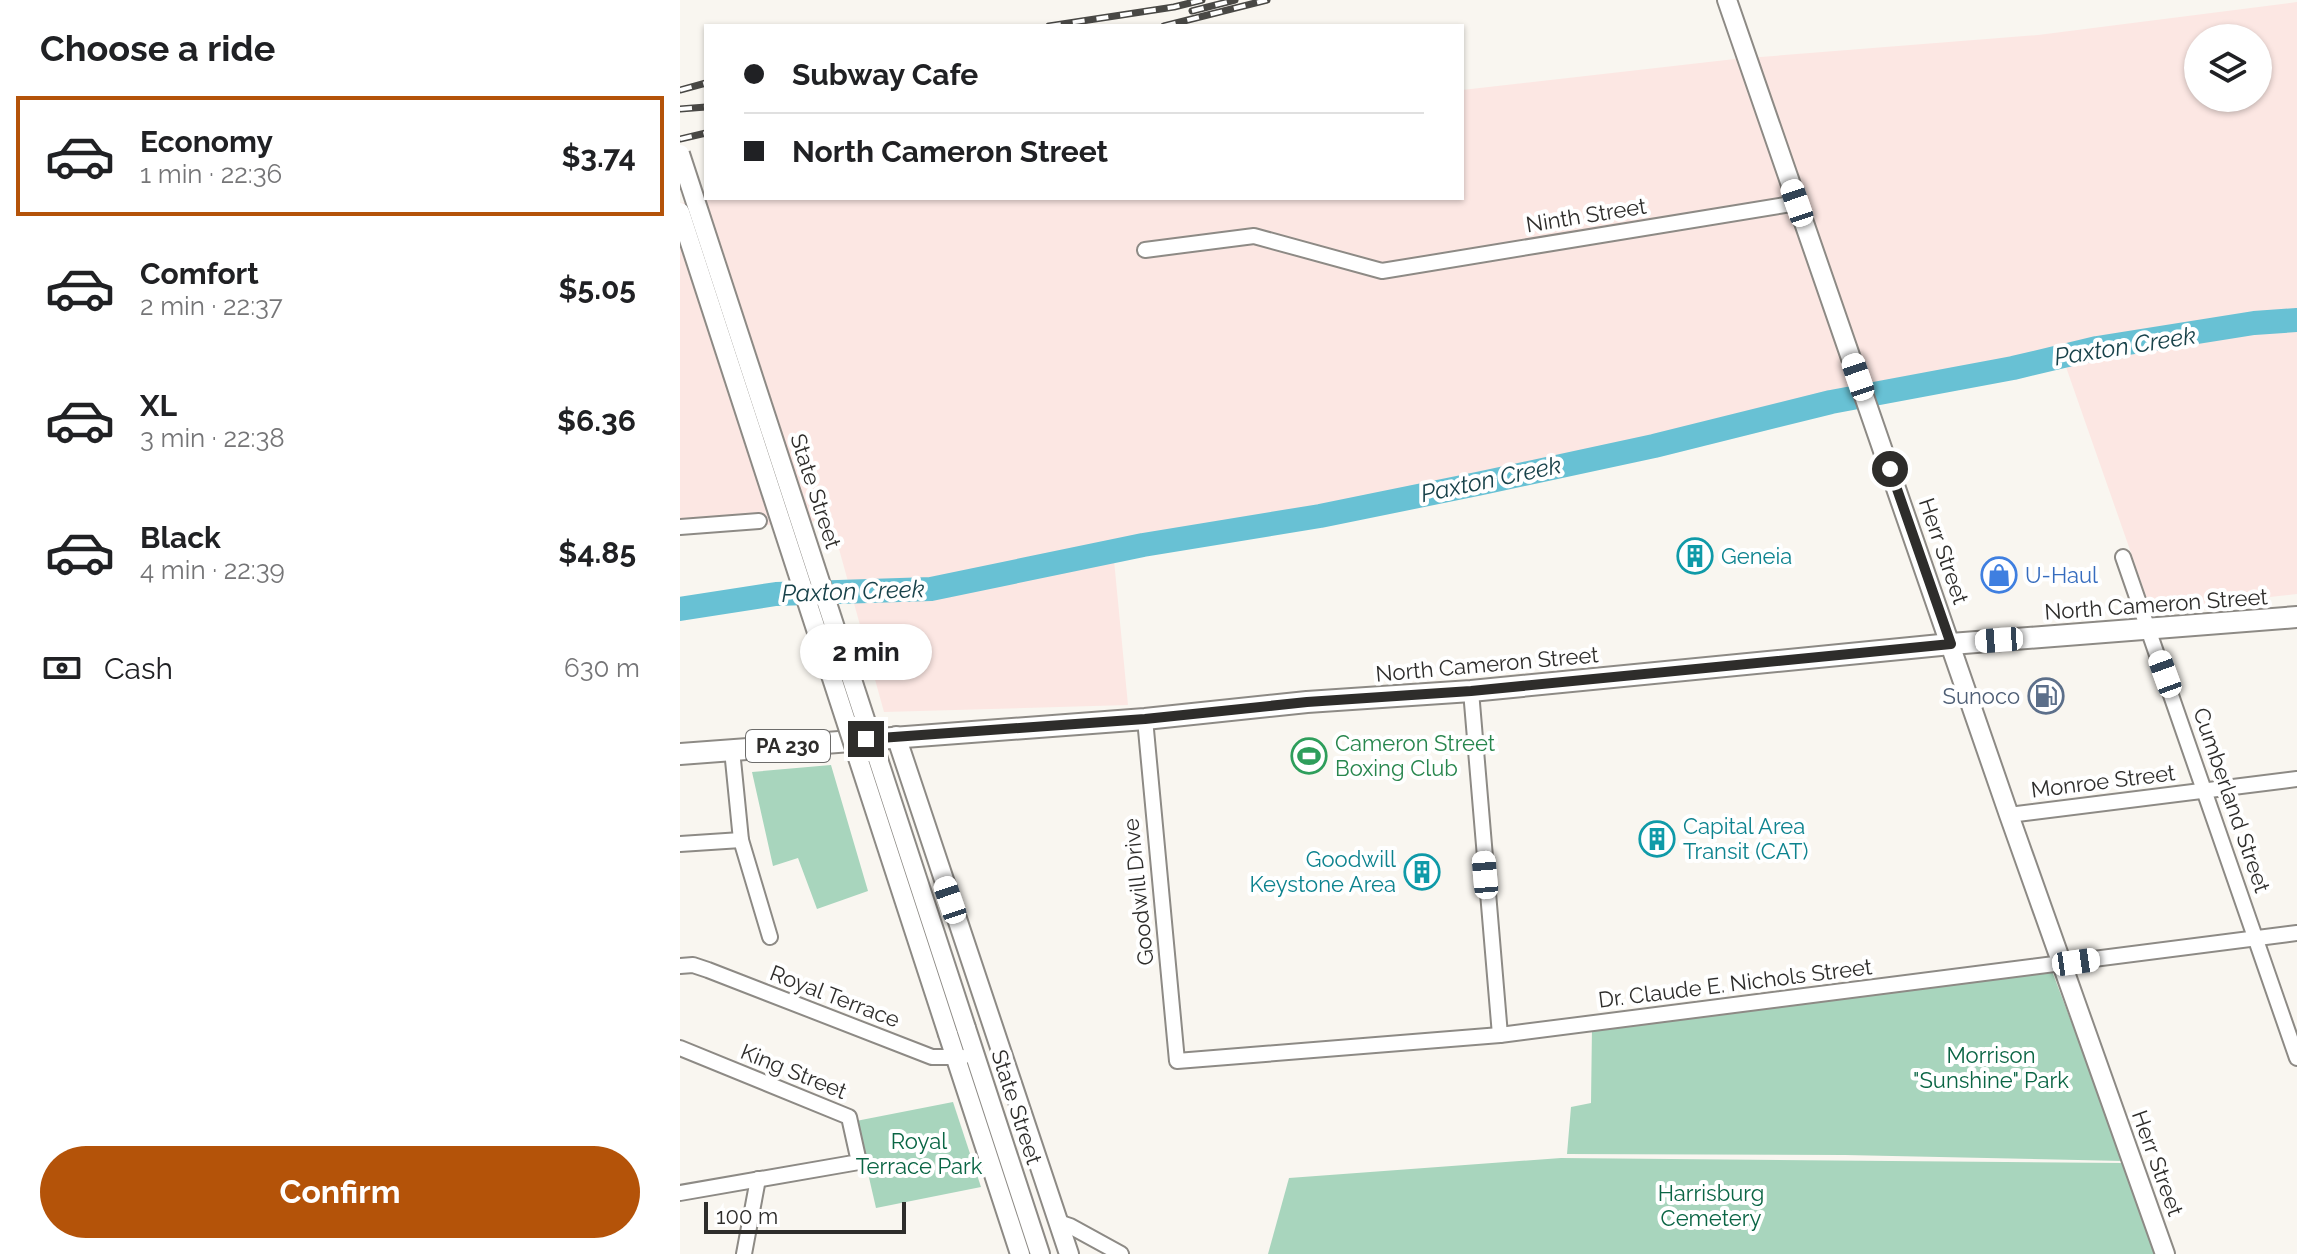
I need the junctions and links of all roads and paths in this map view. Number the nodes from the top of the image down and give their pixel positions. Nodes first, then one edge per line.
1 (1727, 0) edge
2 (680, 154) edge
3 (1797, 203) junction
4 (680, 212) edge
5 (1145, 250) dead end
6 (759, 521) dead end
7 (680, 527) edge
8 (2123, 557) dead end
9 (2297, 617) edge
10 (2150, 630) junction
11 (1951, 644) junction
12 (1471, 691) junction
13 (1145, 719) junction
14 (896, 736) junction
15 (732, 750) junction
16 (680, 754) edge
17 (2297, 779) edge
18 (2205, 791) junction
19 (2009, 815) junction
20 (741, 840) junction
21 (680, 844) edge
22 (2297, 933) edge
23 (770, 937) dead end
24 (2256, 939) junction
25 (2062, 964) junction
26 (680, 966) edge
27 (1500, 1035) junction
28 (680, 1048) edge
29 (975, 1056) junction
30 (956, 1058) junction
31 (2297, 1058) edge
32 (1177, 1061) joint
33 (758, 1179) junction
34 (680, 1193) edge
35 (1058, 1222) junction
36 (744, 1254) edge
37 (1020, 1254) edge
38 (1040, 1254) edge
39 (1069, 1254) edge
40 (1121, 1254) edge
41 (2165, 1254) edge

1 - 3 main road, Herr Street
2 - 29 main road, State Street, bridge
3 - 5 street, Ninth Street
3 - 11 main road, Herr Street
4 - 30 main road, State Street, bridge
6 - 7 street
8 - 10 street, Cumberland Street
9 - 10 highway, North Cameron Street / PA 230
10 - 11 highway, North Cameron Street / PA 230
10 - 18 street, Cumberland Street
11 - 12 highway, North Cameron Street / PA 230
11 - 19 main road, Herr Street
12 - 13 highway, North Cameron Street / PA 230
12 - 27 street
13 - 14 highway, North Cameron Street / PA 230
13 - 32 street, Goodwill Drive
14 - 15 highway, North Cameron Street / PA 230
14 - 35 main road, State Street
15 - 16 highway, North Cameron Street / PA 230
15 - 20 street
17 - 18 street, Monroe Street
18 - 19 street, Monroe Street
18 - 24 street, Cumberland Street
19 - 25 main road, Herr Street
20 - 21 street
20 - 23 street
22 - 24 street, Dr. Claude E. Nichols Street
24 - 25 street, Dr. Claude E. Nichols Street
24 - 31 street, Cumberland Street
25 - 27 street, Dr. Claude E. Nichols Street
25 - 41 main road, Herr Street
26 - 30 street, Royal Terrace
27 - 32 street, Dr. Claude E. Nichols Street
28 - 33 street, King Street
29 - 30 street, Royal Terrace
29 - 38 main road, State Street
30 - 37 main road, State Street
33 - 34 street
33 - 36 street
35 - 39 main road, State Street
35 - 40 street

